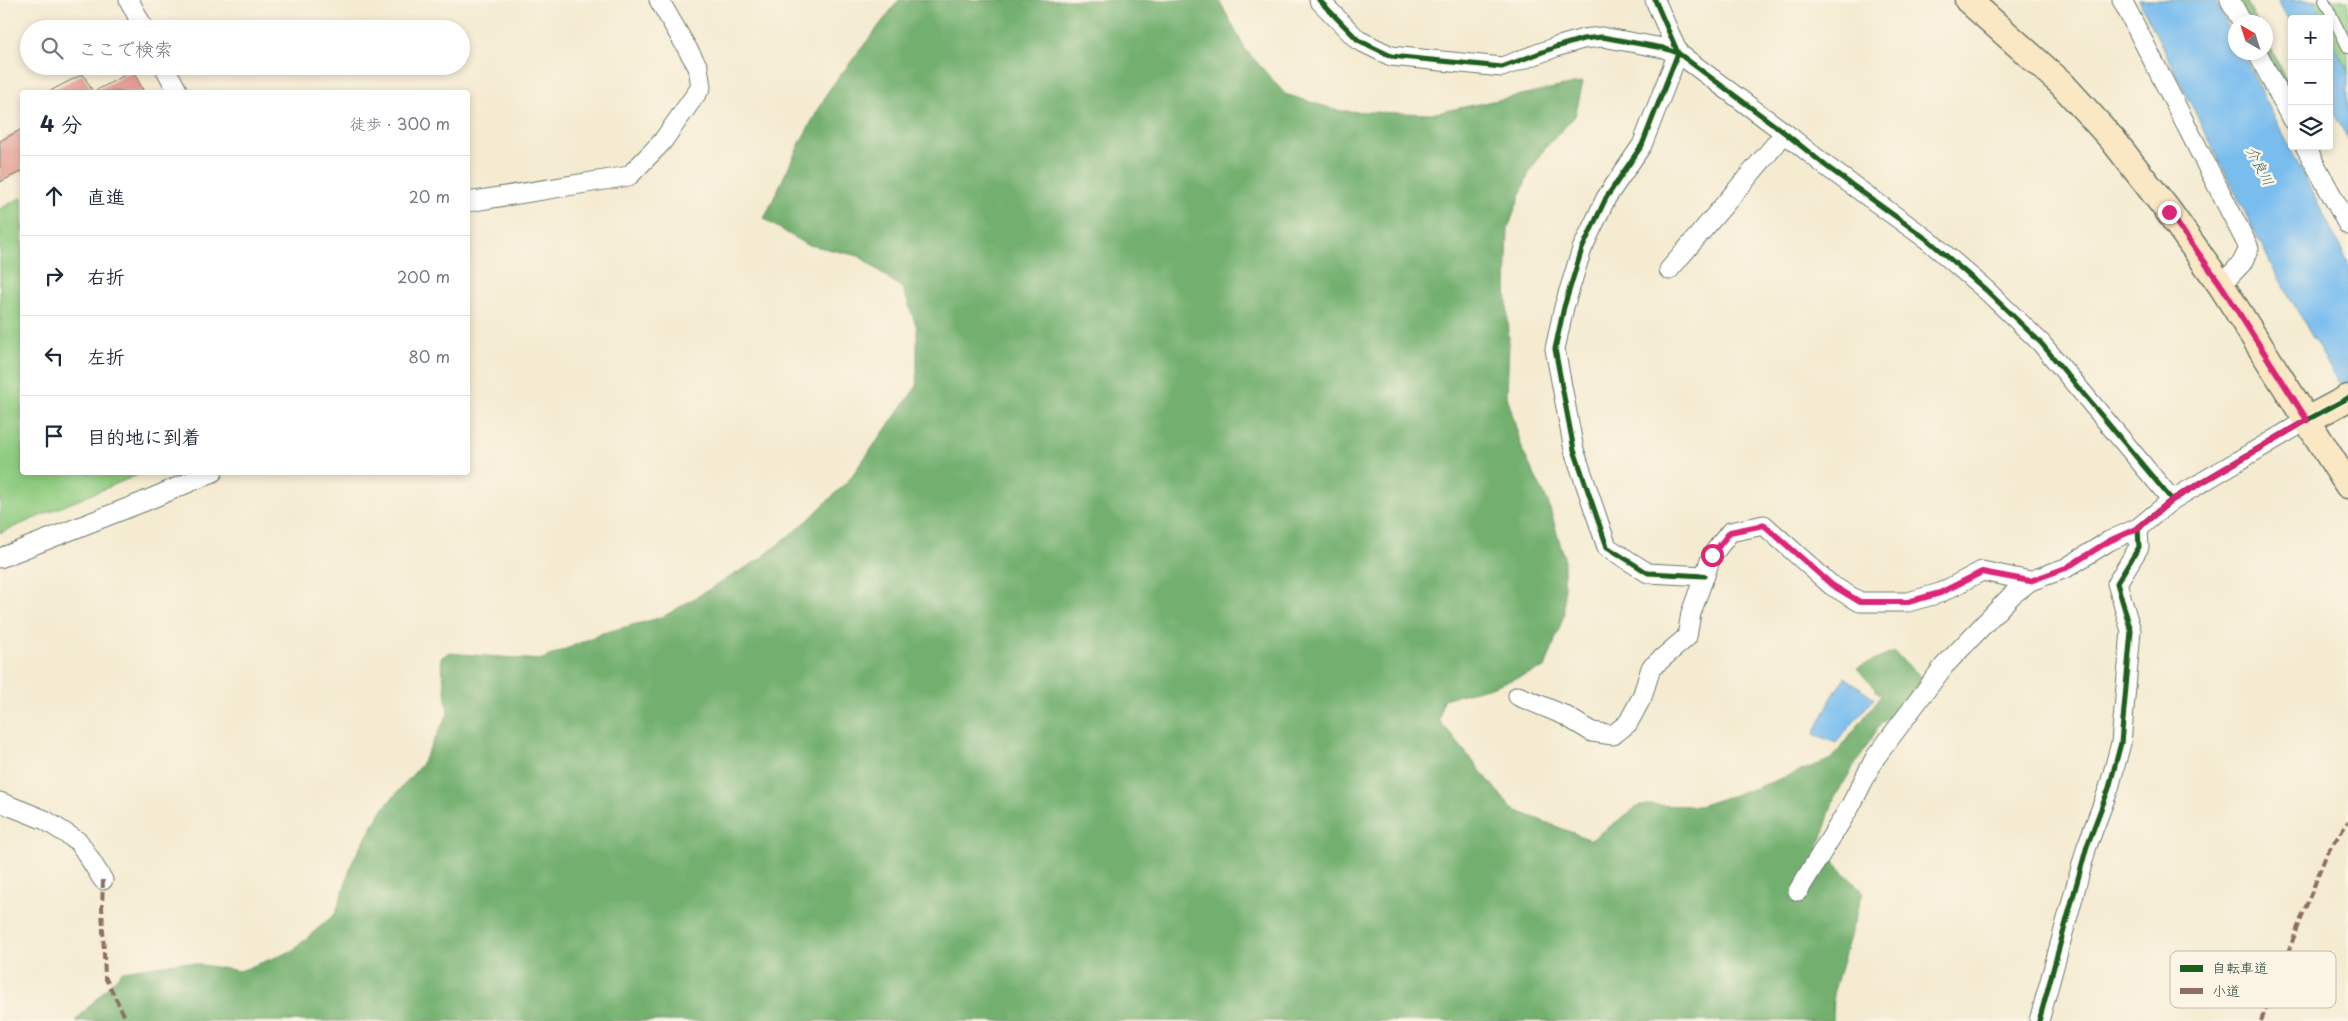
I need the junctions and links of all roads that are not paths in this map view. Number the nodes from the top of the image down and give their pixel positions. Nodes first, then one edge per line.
1 (129, 0) edge
2 (659, 0) edge
3 (1319, 0) edge
4 (1655, 0) edge
5 (1968, 0) edge
6 (2122, 0) edge
7 (2230, 0) edge
8 (2324, 0) edge
9 (2238, 15) edge
10 (139, 20) edge
11 (2348, 48) edge
12 (1678, 53) junction
13 (2261, 60) edge
14 (169, 75) edge
15 (177, 90) edge
16 (2288, 112) edge
17 (1785, 133) junction
18 (2307, 150) edge
19 (470, 202) edge
20 (2348, 225) edge
21 (1669, 270) dead end
22 (2221, 285) junction
23 (2343, 401) edge
24 (2307, 420) junction
25 (206, 475) edge
26 (2348, 485) edge
27 (2172, 500) junction
28 (2138, 528) junction
29 (0, 558) edge
30 (1705, 576) junction
31 (2030, 581) junction
32 (1518, 696) dead end
33 (0, 802) edge
34 (103, 880) dead end
35 (1798, 891) dead end
36 (2039, 1021) edge

1 - 10 street
2 - 19 street
3 - 12 street
4 - 12 street
5 - 22 street
6 - 22 street
7 - 9 street
8 - 11 lane
12 - 17 street
12 - 30 street
13 - 16 street
14 - 15 street
17 - 21 street
17 - 27 street
18 - 20 street
22 - 24 street
23 - 24 street
24 - 26 street
24 - 27 street
25 - 29 street
27 - 28 street
28 - 31 street
28 - 36 street
30 - 31 street
30 - 32 street
31 - 35 street
33 - 34 street

